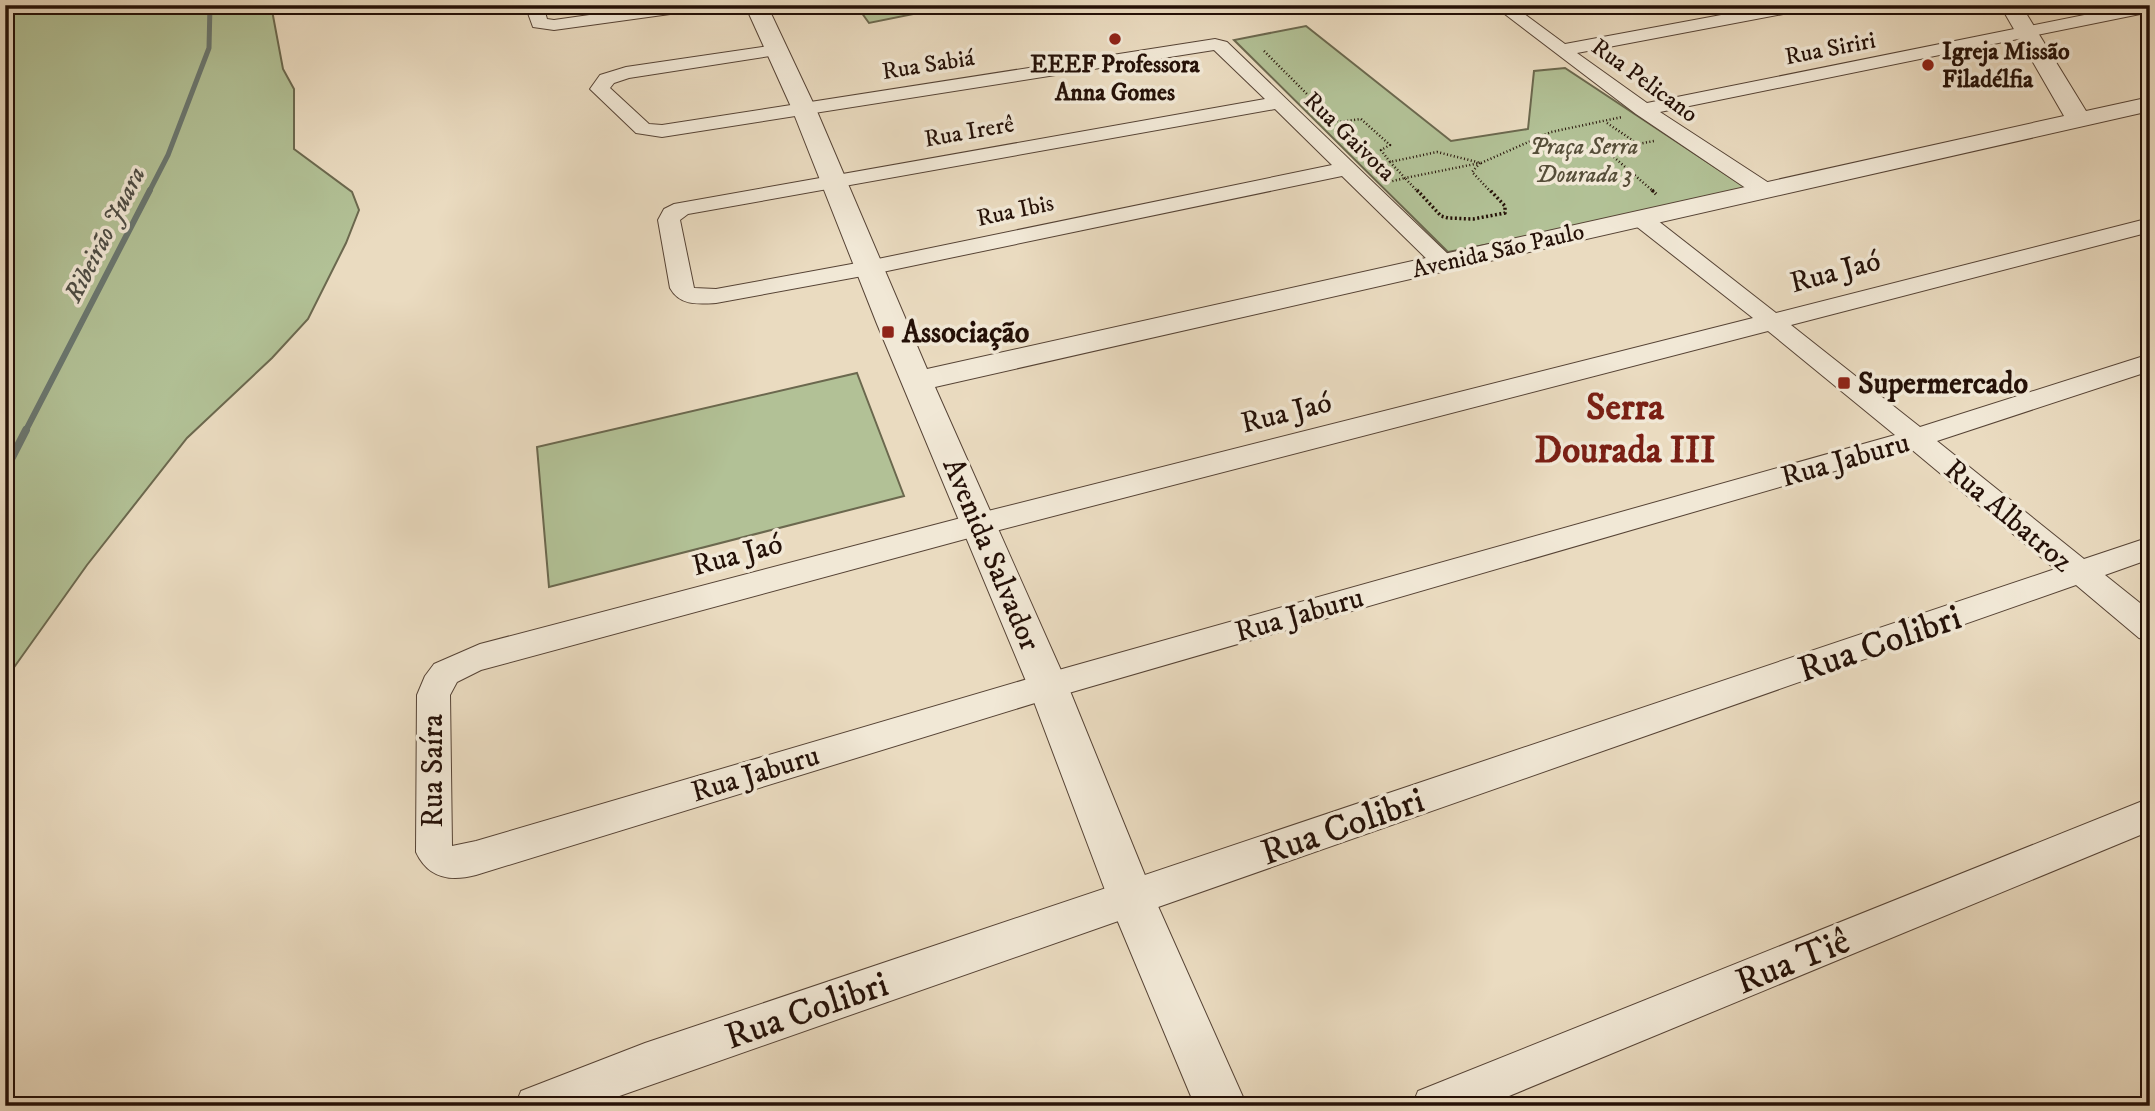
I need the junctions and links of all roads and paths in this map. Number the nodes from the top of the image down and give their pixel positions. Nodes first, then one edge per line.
1 (534, 5) edge
2 (699, 5) edge
3 (756, 5) edge
4 (1501, 5) edge
5 (1804, 5) edge
6 (2010, 5) edge
7 (2150, 7) edge
8 (2027, 34) junction
9 (1221, 46) joint
10 (776, 50) junction
11 (1562, 50) junction
12 (1264, 51) dead end
13 (1278, 103) junction
14 (2150, 104) edge
15 (804, 109) junction
16 (1643, 110) junction
17 (2078, 120) junction
18 (1606, 122) junction
19 (1681, 136) junction
20 (1638, 144) junction
21 (1390, 162) junction
22 (1481, 163) junction
23 (1345, 169) junction
24 (1405, 178) junction
25 (834, 182) junction
26 (1364, 187) junction
27 (1764, 190) junction
28 (1676, 211) junction
29 (1640, 218) junction
30 (2150, 225) edge
31 (1443, 262) junction
32 (868, 268) junction
33 (695, 297) joint
34 (1773, 322) junction
35 (2150, 362) edge
36 (918, 381) junction
37 (1917, 439) junction
38 (980, 524) junction
39 (2150, 548) edge
40 (2079, 574) junction
41 (2150, 629) edge
42 (442, 675) joint
43 (1048, 686) junction
44 (2150, 814) edge
45 (448, 863) joint
46 (1131, 898) junction
47 (536, 1106) edge
48 (1221, 1106) edge
49 (1433, 1106) edge

1 - 2 street
3 - 10 street, Avenida Salvador
4 - 11 street, Rua Pelicano
5 - 11 street
6 - 8 street
7 - 8 street, Rua Siriri
8 - 16 street, Rua Siriri
8 - 17 street
9 - 13 street, Rua Gaivota
9 - 15 street, Rua Sabiá
10 - 15 street, Avenida Salvador
10 - 15 street, Rua Sabiá
11 - 16 street, Rua Pelicano
12 - 21 path
13 - 23 street, Rua Gaivota
13 - 25 street, Rua Irerê
14 - 17 street, Avenida São Paulo
15 - 25 street, Avenida Salvador
16 - 18 path
16 - 19 street, Rua Pelicano
17 - 27 street, Avenida São Paulo
18 - 20 path
18 - 22 path
19 - 20 path
19 - 27 street, Rua Pelicano
20 - 28 path
21 - 22 path
21 - 24 path
22 - 24 path
22 - 24 path
23 - 26 street, Rua Gaivota
23 - 32 street, Rua Ibis
24 - 26 path
25 - 32 street, Avenida Salvador
25 - 33 street, Rua Irerê
26 - 31 street, Rua Gaivota
27 - 28 street, Avenida São Paulo
28 - 29 street, Avenida São Paulo
29 - 31 street, Avenida São Paulo
29 - 34 street, Rua Albatroz
30 - 34 street, Rua Jaó
31 - 36 street, Avenida São Paulo
32 - 33 street, Rua Ibis
32 - 36 street, Avenida Salvador
34 - 37 street, Rua Albatroz
34 - 38 street, Rua Jaó
35 - 37 street, Rua Jaburu
36 - 38 street, Avenida Salvador
37 - 40 street, Rua Albatroz
37 - 43 street, Rua Jaburu
38 - 42 street, Rua Jaó
38 - 43 street, Avenida Salvador
39 - 40 street, Rua Colibri
40 - 41 street, Rua Albatroz
40 - 46 street, Rua Colibri
42 - 45 street, Rua Saíra
43 - 45 street, Rua Jaburu
43 - 46 street, Avenida Salvador
44 - 49 street, Rua Tiê
46 - 47 street, Rua Colibri
46 - 48 street, Avenida Salvador

